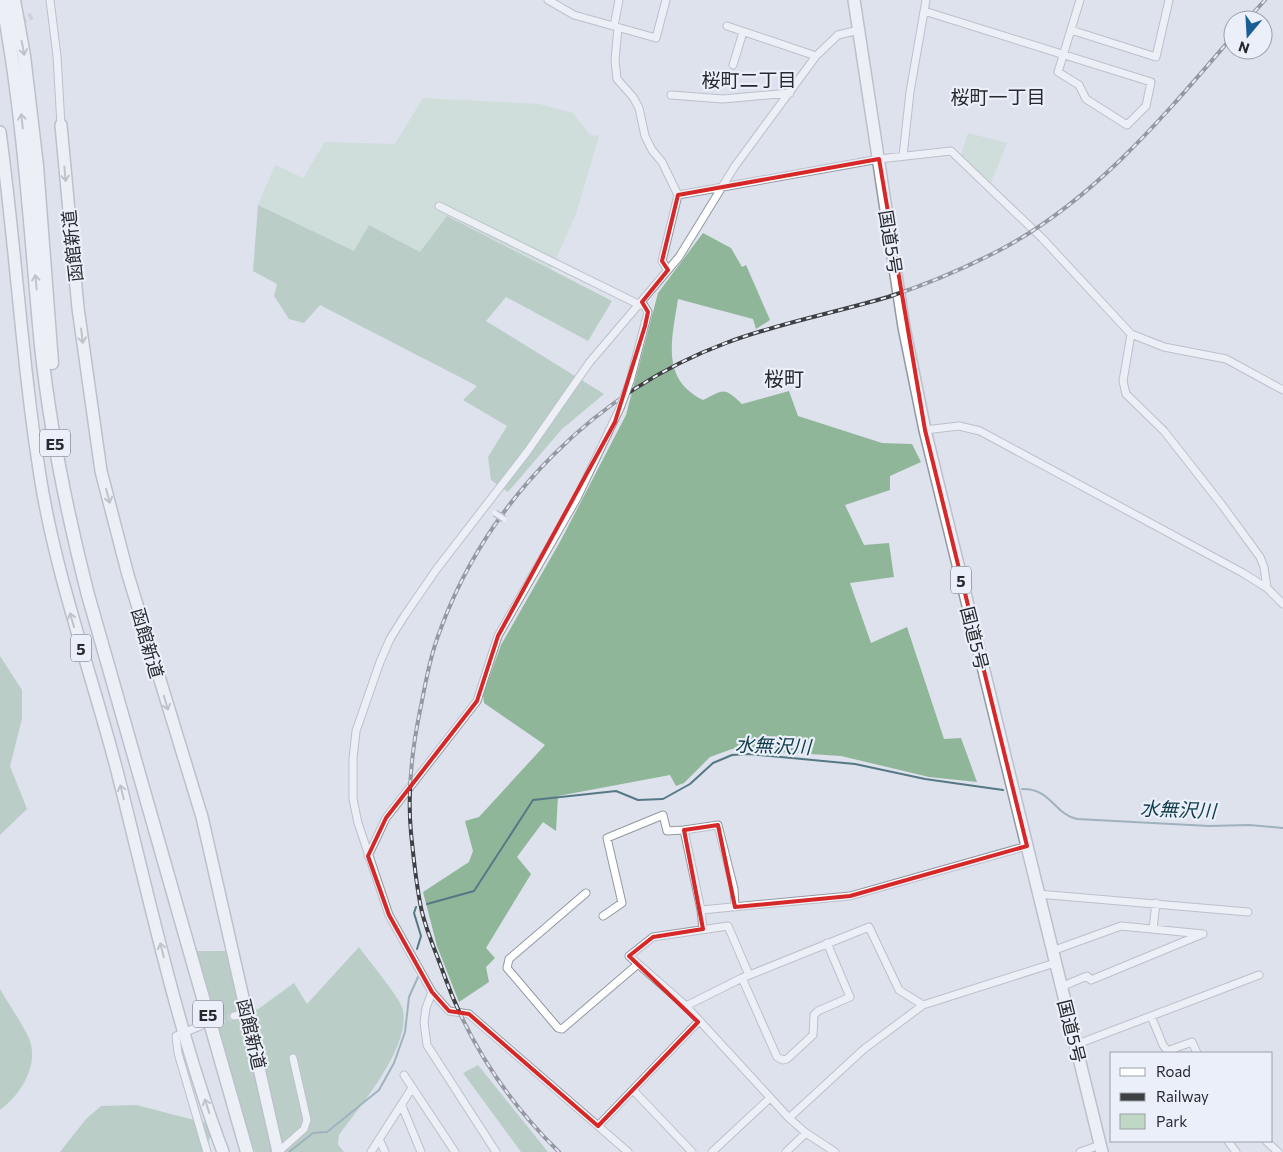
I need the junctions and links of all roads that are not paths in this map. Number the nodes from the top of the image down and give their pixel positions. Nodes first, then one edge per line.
1 (2, 0) edge
2 (14, 0) edge
3 (50, 0) edge
4 (548, 0) edge
5 (620, 0) edge
6 (666, 0) edge
7 (854, 0) edge
8 (926, 0) edge
9 (1080, 0) edge
10 (1169, 0) edge
11 (924, 11) junction
12 (727, 26) dead end
13 (616, 27) junction
14 (859, 30) junction
15 (1071, 30) junction
16 (743, 32) junction
17 (1063, 55) junction
18 (816, 56) junction
19 (733, 65) dead end
20 (790, 93) junction
21 (672, 95) dead end
22 (62, 125) joint
23 (0, 132) edge
24 (903, 156) junction
25 (879, 159) junction
26 (720, 187) junction
27 (678, 195) junction
28 (439, 206) dead end
29 (668, 270) junction
30 (641, 304) junction
31 (1131, 334) junction
32 (1283, 390) edge
33 (925, 430) junction
34 (495, 513) dead end
35 (504, 519) dead end
36 (1267, 588) junction
37 (1283, 604) edge
38 (684, 830) junction
39 (1027, 846) junction
40 (368, 856) junction
41 (169, 875) junction
42 (586, 892) dead end
43 (1038, 894) junction
44 (1156, 903) junction
45 (735, 907) junction
46 (701, 910) junction
47 (1248, 912) dead end
48 (603, 916) dead end
49 (703, 929) junction
50 (1153, 929) junction
51 (827, 943) junction
52 (1052, 952) junction
53 (1055, 963) junction
54 (638, 964) junction
55 (1259, 974) dead end
56 (745, 976) junction
57 (1061, 986) junction
58 (432, 992) junction
59 (923, 1005) junction
60 (686, 1006) junction
61 (248, 1014) junction
62 (234, 1016) tunnel mouth
63 (1151, 1016) junction
64 (698, 1022) junction
65 (200, 1026) tunnel mouth
66 (182, 1032) junction
67 (1075, 1045) junction
68 (1168, 1052) edge
69 (1197, 1052) edge
70 (293, 1058) dead end
71 (404, 1075) dead end
72 (412, 1088) junction
73 (633, 1090) junction
74 (770, 1098) junction
75 (402, 1106) junction
76 (789, 1118) junction
77 (598, 1126) junction
78 (806, 1133) junction
79 (379, 1139) junction
80 (1267, 1142) edge
81 (277, 1148) edge
82 (1101, 1148) edge
83 (207, 1152) edge
84 (223, 1152) edge
85 (247, 1152) edge
86 (371, 1152) edge
87 (385, 1152) edge
88 (422, 1152) edge
89 (455, 1152) edge
90 (495, 1152) edge
91 (628, 1152) edge
92 (692, 1152) edge
93 (712, 1152) edge
94 (786, 1152) edge
95 (835, 1152) edge
96 (1080, 1152) edge
97 (1278, 1152) edge

41 -> 1 highway, 函館新道 / E5
2 -> 41 highway, 函館新道 / E5
3 - 22 street
4 - 13 street
5 - 13 street
6 - 13 street
7 - 14 highway, 国道5号 / 5
8 - 11 street
9 - 15 street
10 - 15 street
11 - 17 street
11 - 24 street
12 - 16 street
13 - 27 street
14 - 18 street
14 - 25 highway, 国道5号 / 5
15 - 17 street
16 - 18 street
16 - 19 street
17 - 17 street
18 - 20 street
20 - 21 street
20 - 26 street
22 -> 61 highway, 函館新道
66 -> 23 highway, 5
24 - 25 street
24 - 31 street
25 - 26 street
25 - 33 highway, 国道5号 / 5
26 - 27 street
26 - 29 street
27 - 29 street
28 - 30 street
29 - 30 street
30 - 40 street, bridge
30 - 40 street
31 - 32 street
31 - 36 street
33 - 36 street
33 - 39 highway, 国道5号 / 5
34 - 35 street, bridge
36 - 37 street
38 - 45 street
38 - 46 street
38 - 48 street
39 - 43 highway, 国道5号 / 5
39 - 45 street
40 - 58 street
41 - 85 highway, 函館新道 / E5
42 - 54 street
43 - 44 street
43 - 52 highway, 国道5号 / 5
44 - 47 street
44 - 50 street
45 - 46 street
46 - 49 street
49 - 54 street
49 - 56 street
50 - 52 street
50 - 57 street
51 - 56 street
51 - 56 street
51 - 59 street
52 - 53 highway, 国道5号 / 5
53 - 57 highway, 国道5号 / 5
53 - 59 street
54 - 60 street
55 - 63 street
56 - 60 street
57 - 67 highway, 国道5号 / 5
58 - 77 street
58 - 90 street
59 - 76 street
60 - 64 street
61 - 62 street
61 - 81 highway, 函館新道
63 - 67 street
63 - 68 street
64 - 73 street
64 - 74 street
65 - 66 street
66 - 83 street
84 -> 66 highway, 5
67 - 82 highway, 国道5号 / 5
68 - 69 street
70 - 81 street
71 - 72 street
72 - 75 street
72 - 89 street
73 - 77 street
73 - 92 street
74 - 76 street
74 - 93 street
75 - 79 street
75 - 88 street
76 - 78 street
77 - 91 street
78 - 94 street
78 - 95 street
79 - 86 street
79 - 87 street
80 - 97 street
82 - 96 street

